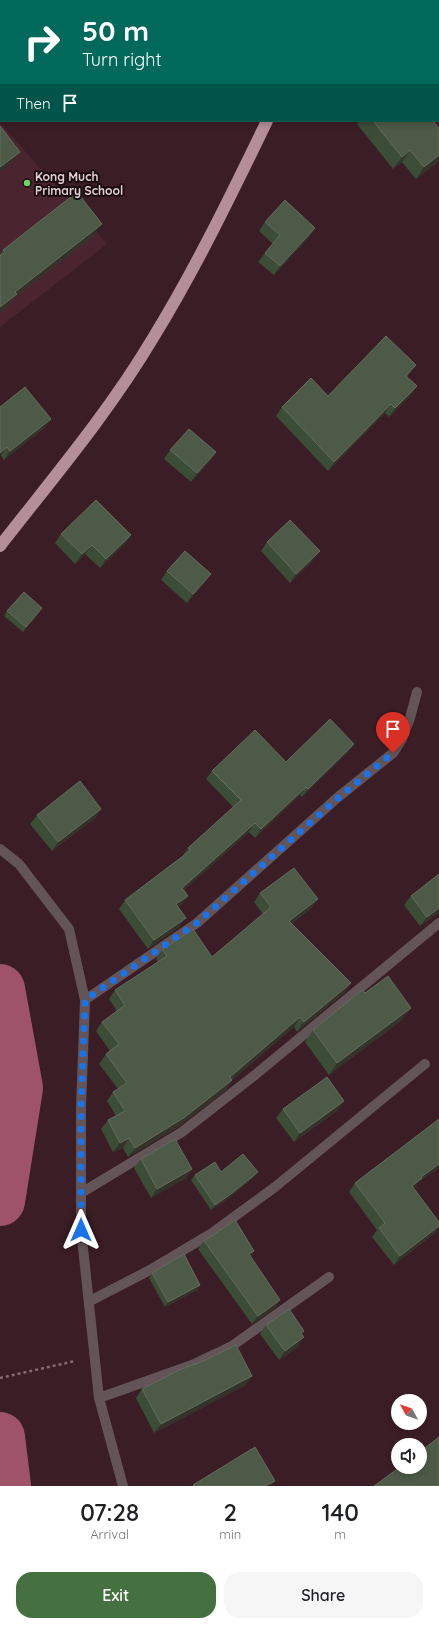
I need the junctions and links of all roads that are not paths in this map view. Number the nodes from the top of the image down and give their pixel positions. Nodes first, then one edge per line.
1 (267, 122) edge
2 (0, 546) edge
3 (417, 692) dead end
4 (0, 849) edge
5 (439, 923) edge
6 (85, 1000) junction
7 (425, 1064) dead end
8 (81, 1194) junction
9 (329, 1277) dead end
10 (90, 1301) junction
11 (99, 1398) junction
12 (123, 1486) edge

1 - 2 highway
3 - 6 street
4 - 6 street
5 - 8 street
6 - 8 street
7 - 10 street
8 - 10 street
9 - 11 street
10 - 11 street
11 - 12 street

